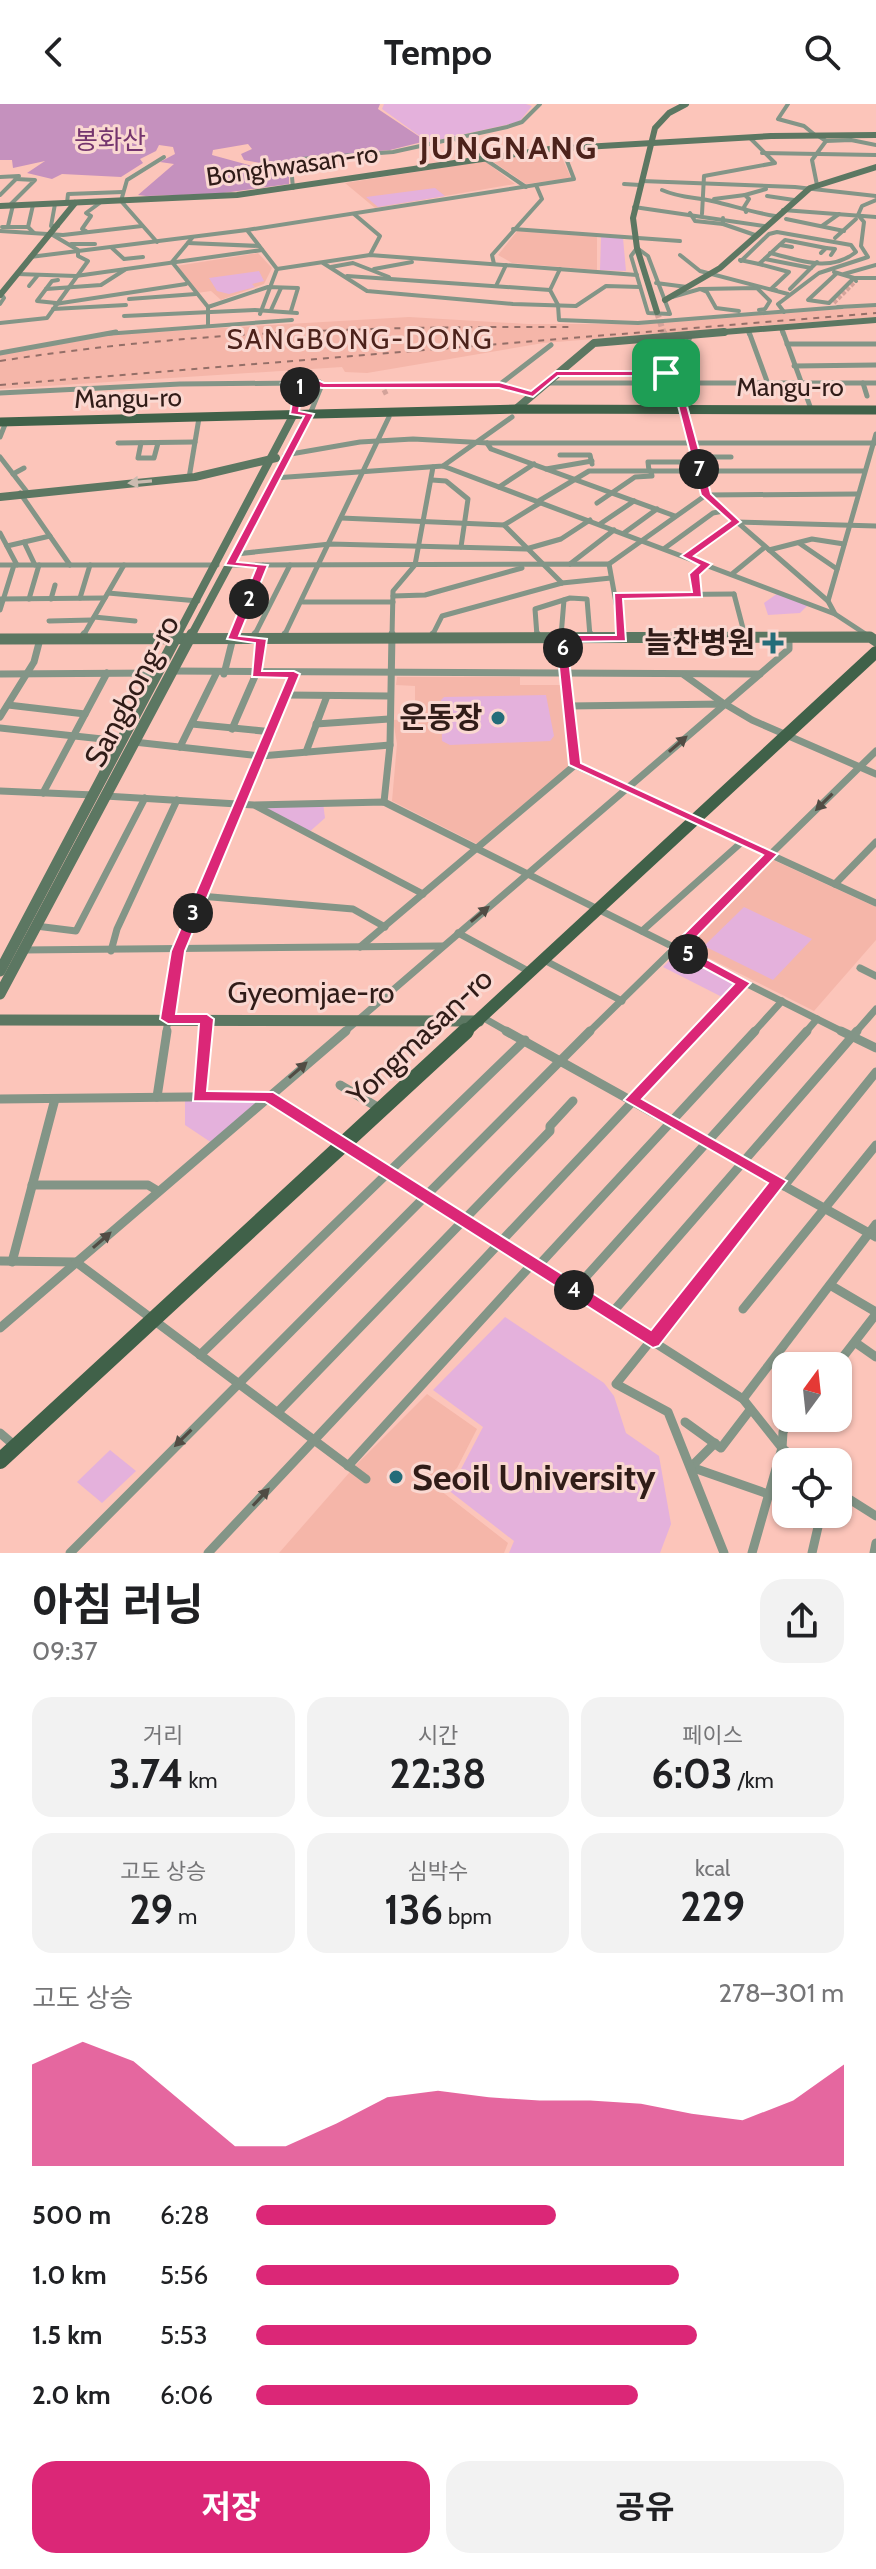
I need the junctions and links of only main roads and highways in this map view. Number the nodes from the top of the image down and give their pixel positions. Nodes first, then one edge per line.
1 (686, 104) edge
2 (876, 135) edge
3 (653, 145) junction
4 (873, 169) edge
5 (71, 203) junction
6 (0, 206) edge
7 (4, 285) edge
8 (0, 294) edge
9 (665, 299) road end
10 (657, 312) tunnel mouth
11 (876, 320) edge
12 (666, 339) junction
13 (809, 412) junction
14 (876, 412) edge
15 (514, 413) junction
16 (684, 413) junction
17 (258, 414) junction
18 (294, 414) junction
19 (310, 414) junction
20 (368, 414) junction
21 (2, 419) edge
22 (285, 455) junction
23 (272, 459) junction
24 (0, 497) edge
25 (0, 639) edge
26 (184, 639) junction
27 (873, 639) edge
28 (876, 652) edge
29 (100, 795) junction
30 (11, 951) edge
31 (0, 971) edge
32 (0, 994) edge
33 (481, 1019) junction
34 (0, 1020) edge
35 (0, 1461) edge

1 - 3 main road
2 - 3 main road, Bonghwasan-ro
3 - 5 main road, Bonghwasan-ro
3 - 10 main road
4 - 9 main road
5 - 6 main road, Bonghwasan-ro
5 - 7 main road
7 - 8 main road
11 - 12 main road
12 - 15 main road
12 - 16 main road
13 - 14 main road, Mangu-ro
13 - 14 main road, Mangu-ro
13 - 16 main road, Mangu-ro
15 - 16 main road, Mangu-ro
15 - 16 main road, Mangu-ro
15 - 20 main road, Mangu-ro
15 - 20 main road, Mangu-ro
17 - 18 main road, Mangu-ro
17 - 21 main road, Mangu-ro
17 - 21 main road, Mangu-ro
18 - 19 main road, Mangu-ro
18 - 23 main road, Sangbong-ro
19 - 20 main road, Mangu-ro
19 - 22 main road, Sangbong-ro
22 - 23 main road
22 - 26 main road, Sangbong-ro
23 -> 24 main road
23 - 26 main road, Sangbong-ro
25 - 26 main road
26 - 27 main road
26 - 29 main road, Sangbong-ro
28 - 33 main road, Yongmasan-ro
29 - 30 main road, Sangbong-ro
29 - 30 main road, Sangbong-ro
30 - 31 main road, Sangbong-ro
30 - 32 main road, Sangbong-ro
33 - 34 main road, Gyeomjae-ro
33 - 35 main road, Yongmasan-ro

